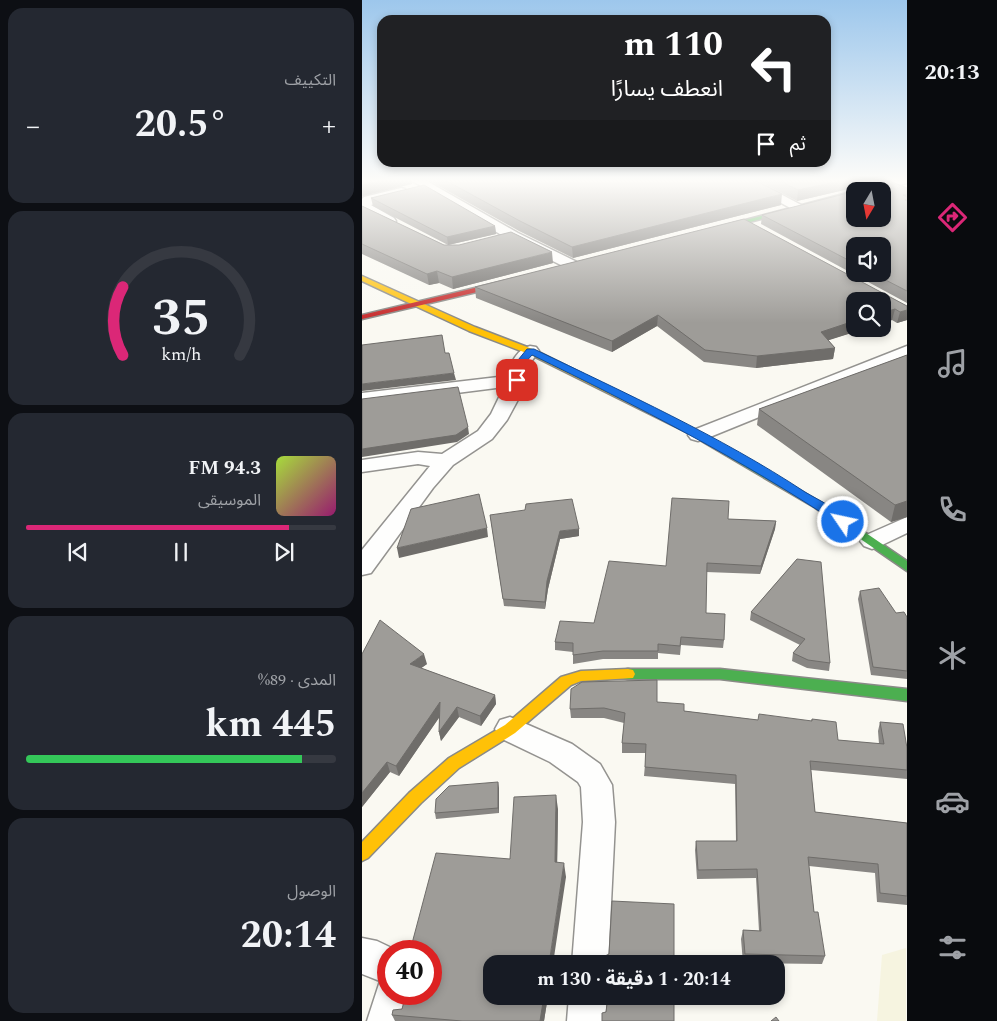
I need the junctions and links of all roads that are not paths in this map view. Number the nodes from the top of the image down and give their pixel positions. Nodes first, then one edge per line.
1 (499, 228) edge
2 (717, 228) edge
3 (755, 228) edge
4 (761, 231) edge
5 (696, 233) edge
6 (513, 236) junction
7 (497, 240) edge
8 (577, 264) joint
9 (553, 270) edge
10 (362, 278) edge
11 (524, 278) edge
12 (418, 305) junction
13 (362, 317) edge
14 (530, 351) junction
15 (906, 351) edge
16 (517, 380) junction
17 (362, 399) edge
18 (698, 435) junction
19 (446, 461) junction
20 (362, 466) edge
21 (906, 524) edge
22 (872, 541) junction
23 (371, 543) edge
24 (362, 567) edge
25 (906, 567) edge
26 (906, 694) edge
27 (510, 729) junction
28 (362, 853) edge
29 (591, 955) edge
30 (362, 956) edge
31 (377, 959) edge
32 (391, 1005) edge
33 (587, 1005) edge
34 (386, 1021) edge
35 (586, 1021) edge

1 - 6 street
2 - 5 street
3 - 4 street
6 - 7 street
6 - 8 street
8 - 9 street
10 - 12 street
11 - 12 street
12 - 13 street
12 - 14 street
14 - 16 street
14 - 18 street
15 - 18 street
16 - 17 street
16 - 19 street
18 - 22 street
19 - 20 street
19 - 23 street
21 - 22 street
22 - 25 street
23 - 24 street
26 - 27 street
27 - 28 street
27 - 29 street
30 - 31 street
32 - 34 street
33 - 35 street

